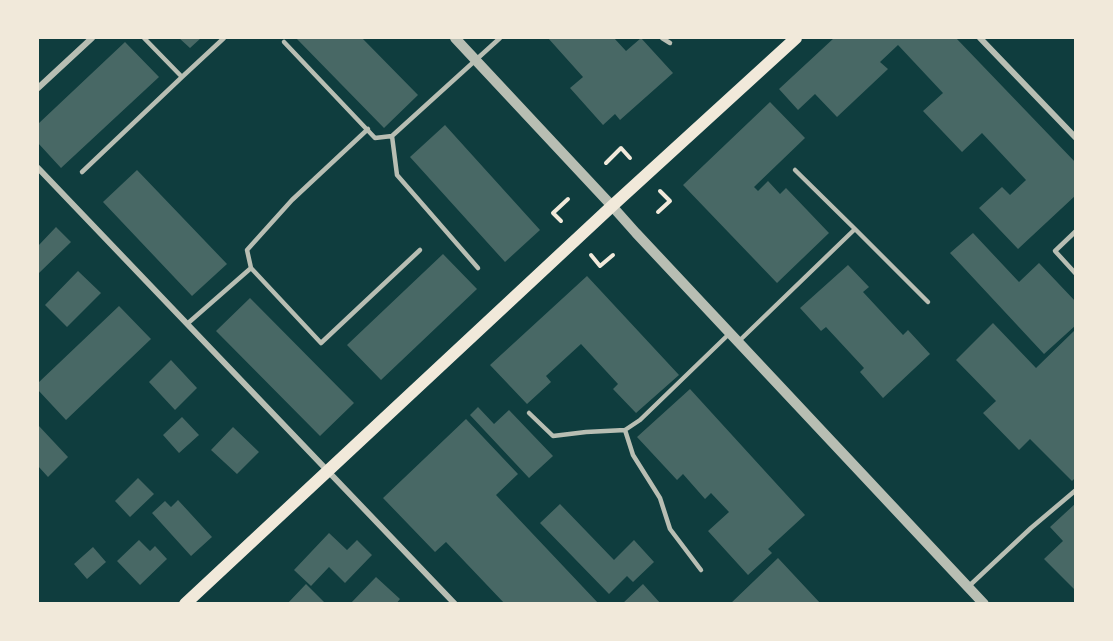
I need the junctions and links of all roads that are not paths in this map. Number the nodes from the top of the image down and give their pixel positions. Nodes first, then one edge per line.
1 (92, 38) edge
2 (144, 38) edge
3 (224, 38) edge
4 (455, 38) edge
5 (500, 38) edge
6 (662, 38) edge
7 (796, 38) edge
8 (980, 38) edge
9 (284, 42) dead end
10 (670, 43) dead end
11 (476, 60) junction
12 (182, 77) junction
13 (38, 88) edge
14 (368, 129) junction
15 (392, 136) junction
16 (1076, 138) edge
17 (38, 168) edge
18 (795, 170) dead end
19 (82, 172) dead end
20 (612, 206) junction
21 (855, 229) junction
22 (1076, 231) edge
23 (420, 250) dead end
24 (251, 268) junction
25 (478, 268) dead end
26 (1076, 274) edge
27 (928, 302) dead end
28 (187, 324) junction
29 (734, 338) junction
30 (529, 413) dead end
31 (625, 430) junction
32 (328, 471) junction
33 (1076, 490) edge
34 (701, 570) dead end
35 (968, 586) junction
36 (184, 603) edge
37 (455, 603) edge
38 (984, 603) edge

1 - 13 street
2 - 12 lane
3 - 12 lane
4 - 11 street
5 - 11 lane
6 - 10 lane
7 - 20 main road
8 - 16 street
9 - 14 lane
11 - 15 lane
11 - 20 street
12 - 19 lane
14 - 15 lane
14 - 24 lane
15 - 25 lane
17 - 28 street
18 - 21 lane
20 - 29 street
20 - 32 main road
21 - 27 lane
21 - 29 lane
22 - 26 lane
23 - 24 lane
24 - 28 lane
28 - 32 street
29 - 31 lane
29 - 35 street
30 - 31 lane
31 - 34 lane
32 - 36 main road
32 - 37 street
33 - 35 lane
35 - 38 street

